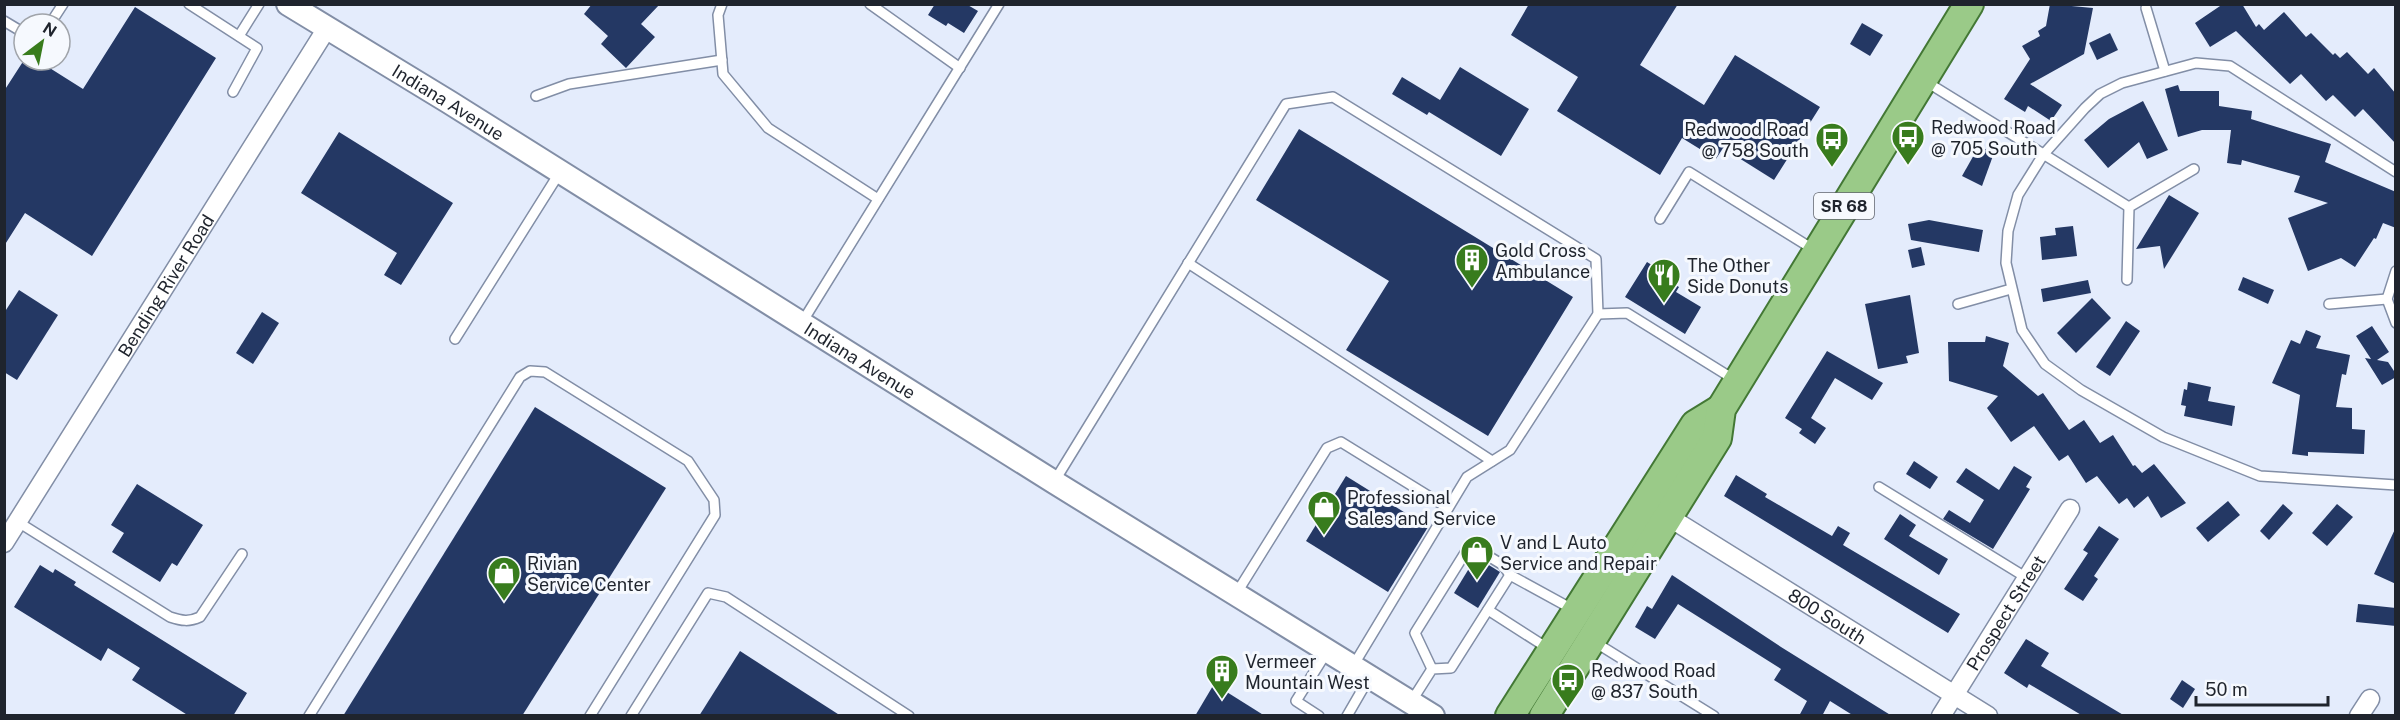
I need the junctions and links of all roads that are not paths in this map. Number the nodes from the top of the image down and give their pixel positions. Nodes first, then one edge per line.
1 (189, 4) edge
2 (259, 4) edge
3 (288, 4) edge
4 (722, 4) edge
5 (870, 4) edge
6 (999, 4) edge
7 (1969, 4) edge
8 (2146, 8) dead end
9 (327, 28) junction
10 (239, 36) junction
11 (722, 60) junction
12 (960, 68) junction
13 (2166, 71) junction
14 (1923, 80) junction
15 (233, 92) dead end
16 (536, 96) dead end
17 (2043, 155) junction
18 (2194, 169) dead end
19 (560, 172) junction
20 (2396, 172) edge
21 (878, 199) junction
22 (2128, 207) junction
23 (1660, 219) dead end
24 (1816, 251) junction
25 (1188, 263) junction
26 (2396, 271) edge
27 (2127, 280) dead end
28 (2011, 289) junction
29 (2387, 299) junction
30 (1958, 304) dead end
31 (2329, 304) dead end
32 (1598, 314) junction
33 (2396, 323) edge
34 (801, 324) junction
35 (455, 339) dead end
36 (1737, 381) junction
37 (1721, 409) junction
38 (1492, 461) junction
39 (1054, 482) junction
40 (2396, 485) edge
41 (1879, 487) dead end
42 (1448, 508) junction
43 (2070, 509) dead end
44 (1666, 516) junction
45 (18, 522) junction
46 (4, 543) edge
47 (242, 554) dead end
48 (1510, 575) junction
49 (2027, 578) junction
50 (1236, 594) junction
51 (1488, 610) junction
52 (1576, 612) junction
53 (1591, 640) junction
54 (1551, 650) junction
55 (1328, 651) junction
56 (1432, 669) junction
57 (1362, 671) junction
58 (1954, 694) junction
59 (2370, 699) dead end
60 (1424, 711) edge
61 (905, 714) edge
62 (309, 716) edge
63 (590, 716) edge
64 (631, 716) edge
65 (1319, 716) edge
66 (1347, 716) edge
67 (1510, 716) edge
68 (1544, 716) edge
69 (1714, 716) edge
70 (1941, 716) edge
71 (1988, 716) edge
72 (2359, 716) edge

1 - 10 lane
2 - 10 lane
3 - 9 street, Indiana Avenue
4 - 11 lane
5 - 12 lane
6 - 12 lane
7 - 14 main road, SR 68
8 - 13 lane
9 - 19 street, Indiana Avenue
9 - 45 street, Bending River Road
10 - 15 lane
11 - 16 lane
11 - 21 lane
12 - 21 lane
13 - 17 lane
13 - 20 lane
14 - 17 lane
14 - 24 main road, SR 68
17 - 22 lane
17 - 28 lane
18 - 22 lane
19 - 34 street, Indiana Avenue
19 - 35 lane
21 - 34 lane
22 - 27 lane
23 - 24 lane
24 - 36 main road, SR 68
25 - 32 lane
25 - 38 lane
25 - 39 lane
26 - 29 lane
28 - 30 lane
28 - 40 lane
29 - 31 lane
29 - 33 lane
32 - 36 lane
32 - 38 lane
34 - 39 street, Indiana Avenue
36 - 37 main road, SR 68
37 - 44 main road, SR 68
37 - 52 main road, SR 68
38 - 42 lane
39 - 50 street, Indiana Avenue
41 - 49 lane
42 - 50 lane
42 - 57 lane
43 - 49 street, Prospect Street
44 - 53 main road, SR 68
44 - 58 street, 800 South
45 - 46 street, Bending River Road
45 - 47 lane
48 - 51 lane
48 - 52 lane
48 - 56 lane
49 - 58 street, Prospect Street
50 - 55 street, Indiana Avenue
51 - 54 lane
51 - 56 lane
52 - 54 main road, SR 68
53 - 68 main road, SR 68
53 - 69 lane
54 - 67 main road, SR 68
55 - 57 street, Indiana Avenue
55 - 65 lane
56 - 60 lane
57 - 60 street, Indiana Avenue
57 - 66 lane
58 - 70 street, Prospect Street
58 - 71 street, 800 South
59 - 72 street
61 - 64 lane
62 - 63 lane

